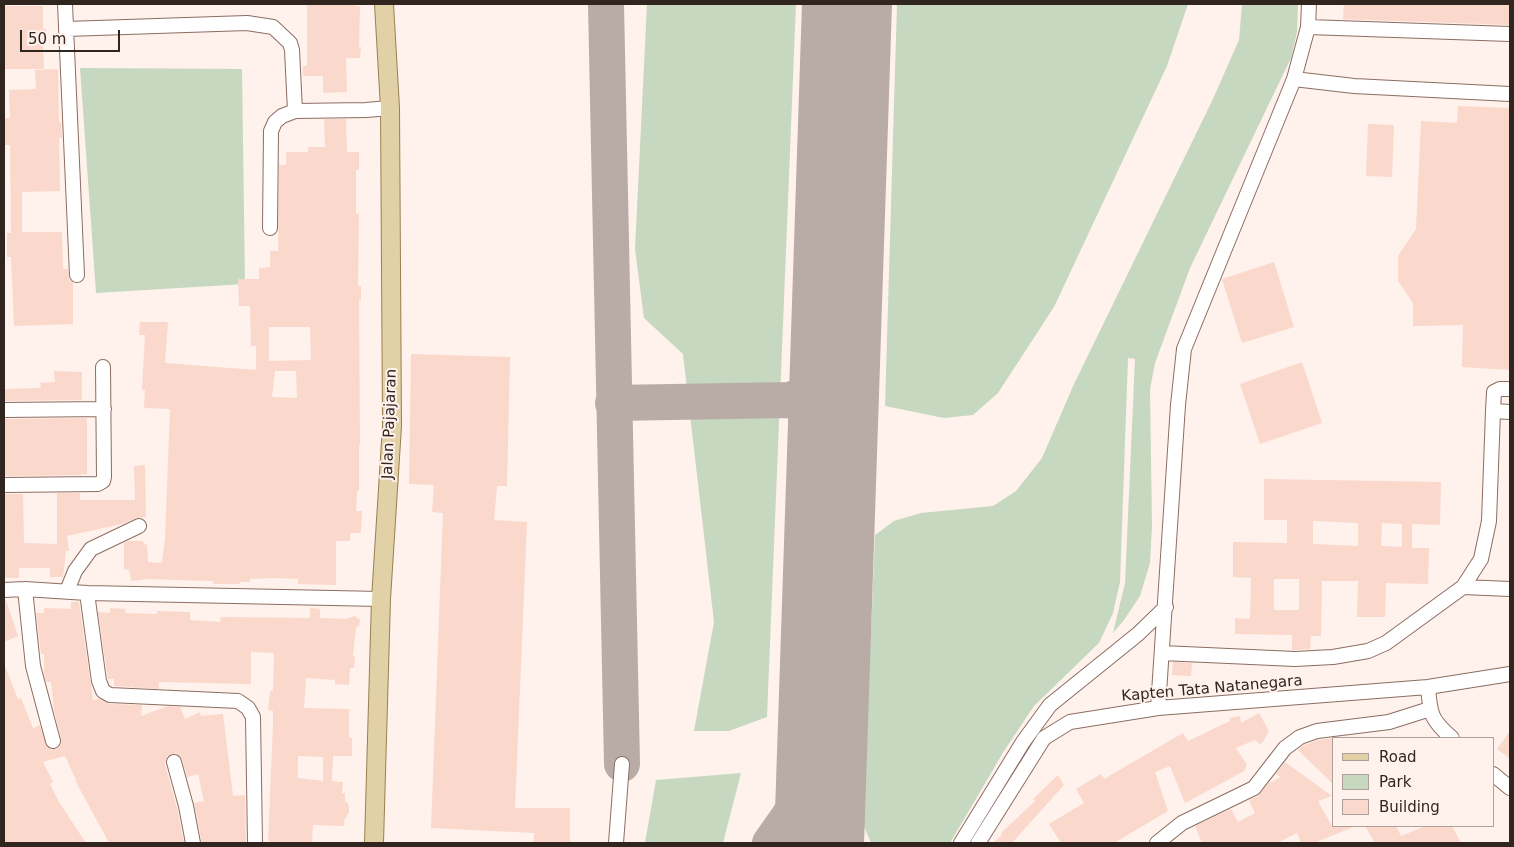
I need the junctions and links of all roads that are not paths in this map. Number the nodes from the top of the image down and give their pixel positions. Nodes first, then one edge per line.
1 (65, 4) edge
2 (384, 4) edge
3 (1309, 4) edge
4 (1308, 27) junction
5 (66, 29) junction
6 (1510, 34) edge
7 (1294, 80) junction
8 (1510, 94) edge
9 (390, 108) junction
10 (295, 111) junction
11 (270, 228) dead end
12 (77, 275) dead end
13 (103, 367) dead end
14 (1510, 389) edge
15 (104, 409) junction
16 (4, 410) edge
17 (1493, 412) junction
18 (1510, 412) edge
19 (4, 486) edge
20 (139, 526) dead end
21 (1463, 587) junction
22 (24, 589) junction
23 (4, 590) edge
24 (1510, 590) edge
25 (67, 591) junction
26 (87, 593) junction
27 (381, 599) junction
28 (1166, 607) junction
29 (1162, 653) junction
30 (1510, 674) edge
31 (1428, 687) junction
32 (1158, 708) junction
33 (1430, 709) junction
34 (1451, 737) edge
35 (53, 741) dead end
36 (174, 762) dead end
37 (622, 764) dead end
38 (1494, 775) edge
39 (1510, 788) edge
40 (193, 843) edge
41 (255, 843) edge
42 (374, 843) edge
43 (616, 843) edge
44 (962, 843) edge
45 (978, 843) edge
46 (1156, 843) edge

1 - 5 street
2 - 9 main road, Jalan Pajajaran
3 - 4 street
4 - 6 street
4 - 7 street
5 - 10 street
5 - 12 street
7 - 8 street
7 - 28 street
9 - 10 street
9 - 27 main road, Jalan Pajajaran
10 - 11 street
13 - 15 street
14 - 17 street
15 - 16 street
15 - 19 street
17 - 18 street
17 - 21 street
20 - 25 street
21 - 24 street
21 - 29 street
22 - 23 street
22 - 25 street
22 - 35 street
25 - 26 street
26 - 27 street
26 - 41 street
27 - 42 main road, Jalan Pajajaran
28 - 29 street
28 - 44 street
29 - 32 street
30 - 31 street, Kapten Tata Natanegara
31 - 32 street, Kapten Tata Natanegara
31 - 33 street
32 - 45 street, Kapten Tata Natanegara
33 - 34 street
33 - 46 street
36 - 40 street
37 - 43 street
38 - 39 street

